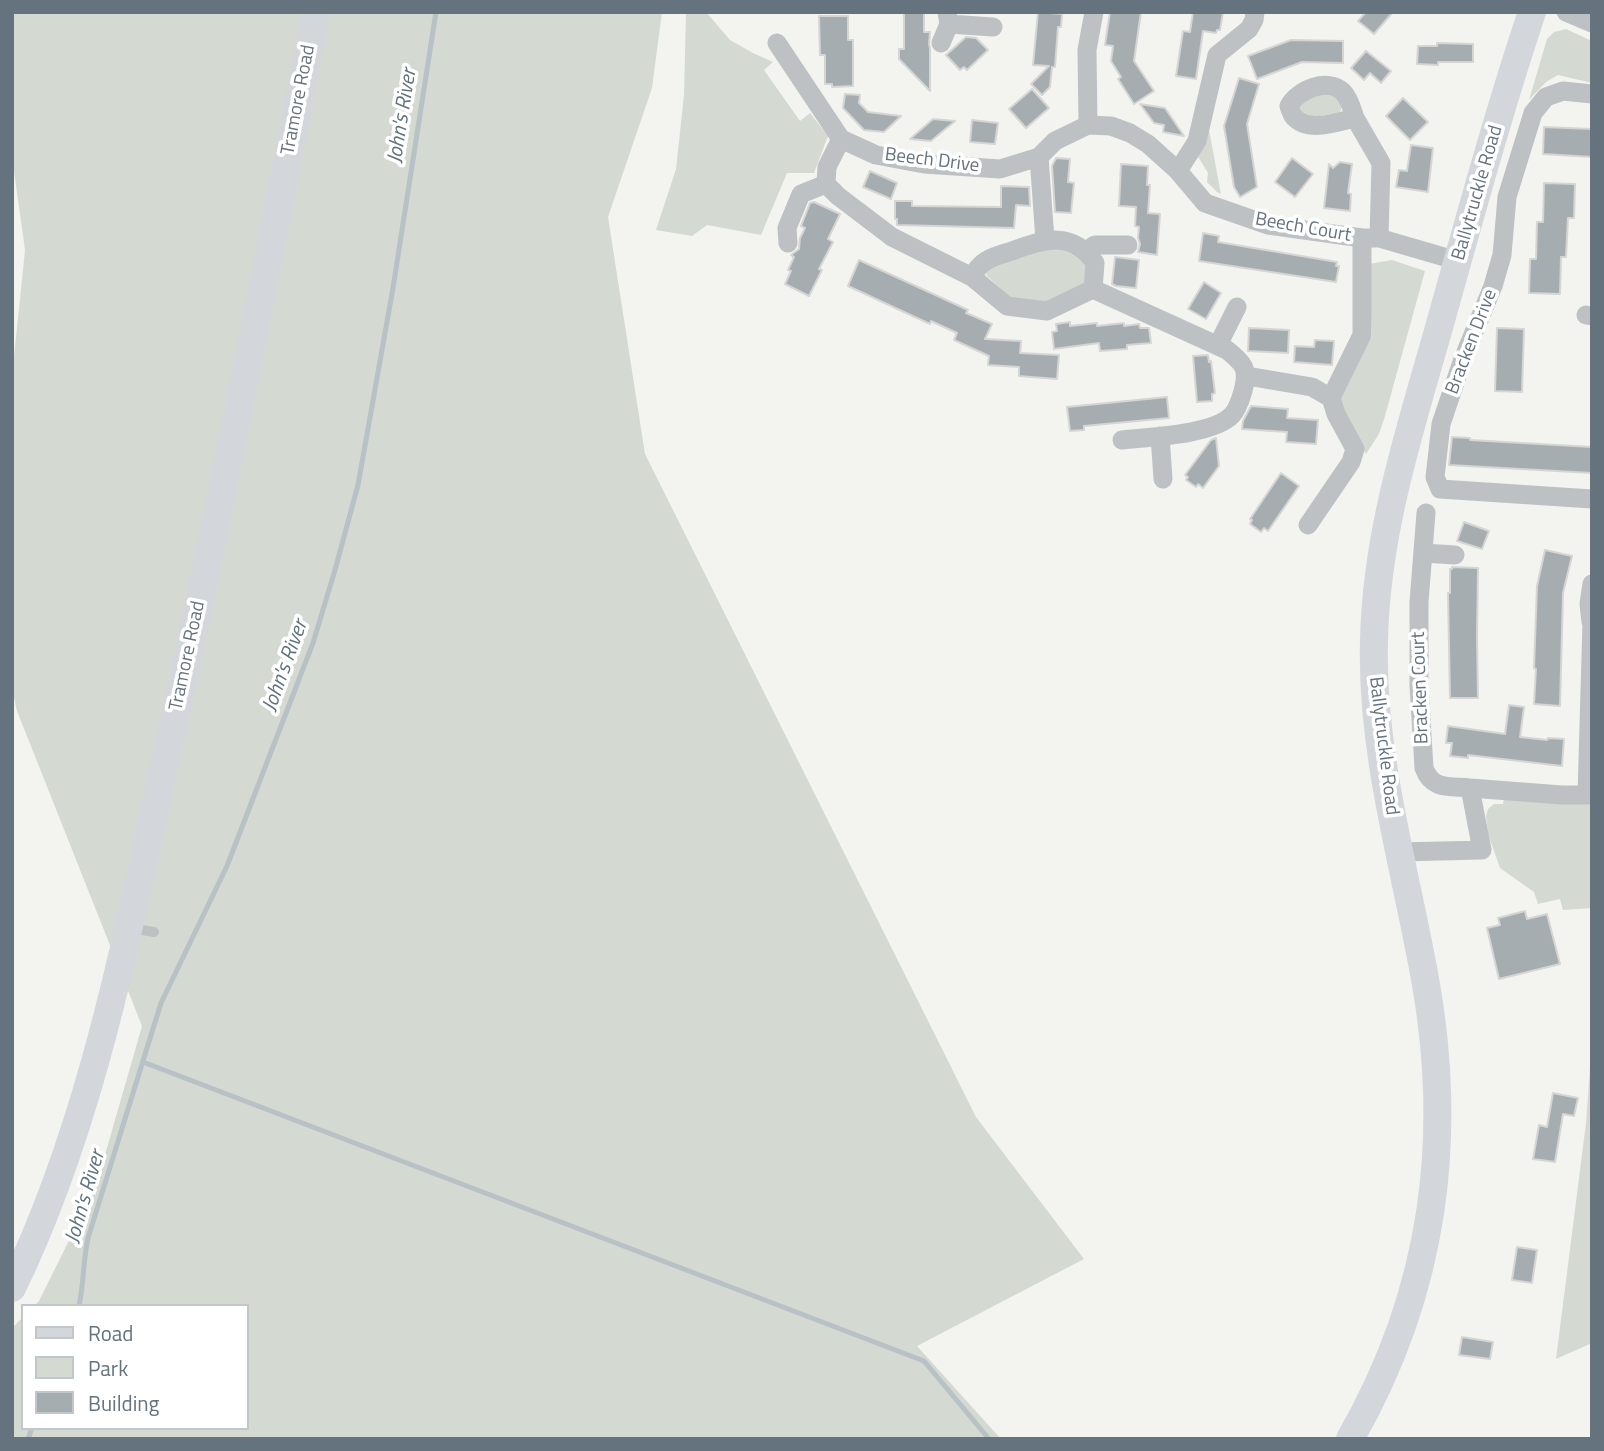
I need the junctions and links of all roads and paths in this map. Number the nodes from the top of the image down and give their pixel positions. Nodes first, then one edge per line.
1 (316, 12) edge
2 (1094, 12) edge
3 (1255, 12) edge
4 (1532, 12) edge
5 (1566, 12) edge
6 (948, 18) edge
7 (1592, 23) edge
8 (993, 27) dead end
9 (777, 43) dead end
10 (941, 43) dead end
11 (1592, 94) edge
12 (1355, 118) dead end
13 (1088, 125) junction
14 (841, 139) junction
15 (1039, 157) junction
16 (1178, 171) junction
17 (827, 184) junction
18 (1370, 238) junction
19 (1045, 240) junction
20 (788, 243) dead end
21 (1128, 245) dead end
22 (1087, 251) junction
23 (1458, 261) junction
24 (972, 277) junction
25 (1093, 289) junction
26 (1237, 307) dead end
27 (1218, 345) junction
28 (1247, 376) junction
29 (1331, 398) junction
30 (1160, 436) junction
31 (1122, 440) dead end
32 (1164, 479) dead end
33 (1592, 499) edge
34 (1426, 513) dead end
35 (1308, 525) dead end
36 (1423, 552) junction
37 (1455, 555) dead end
38 (1592, 584) edge
39 (1591, 622) edge
40 (1470, 788) junction
41 (1589, 795) edge
42 (1399, 852) junction
43 (12, 1288) edge
44 (1350, 1439) edge

1 - 43 street, Tramore Road
2 - 13 street
3 - 16 street
4 - 23 street, Ballytruckle Road
5 - 7 street
6 - 8 street
6 - 10 street
9 - 14 street
11 - 33 street, Bracken Drive
12 - 18 street
13 - 15 street, Beech Drive
13 - 16 street
14 - 15 street, Beech Drive
14 - 17 street
15 - 19 street
16 - 18 street, Beech Court
17 - 20 street
17 - 24 street
18 - 23 street
18 - 29 street, Beech Court
19 - 22 street
19 - 24 street
21 - 22 street
22 - 25 street
23 - 42 street, Ballytruckle Road
24 - 25 street
25 - 27 street
26 - 27 street
27 - 28 street
28 - 29 street
28 - 30 street
29 - 35 street
30 - 31 street
30 - 32 street
34 - 36 street, Bracken Court
36 - 37 street
36 - 40 street, Bracken Court
38 - 39 street, Bracken Court
39 - 41 street, Bracken Court
40 - 41 street, Bracken Court
40 - 42 street
42 - 44 street, Ballytruckle Road

